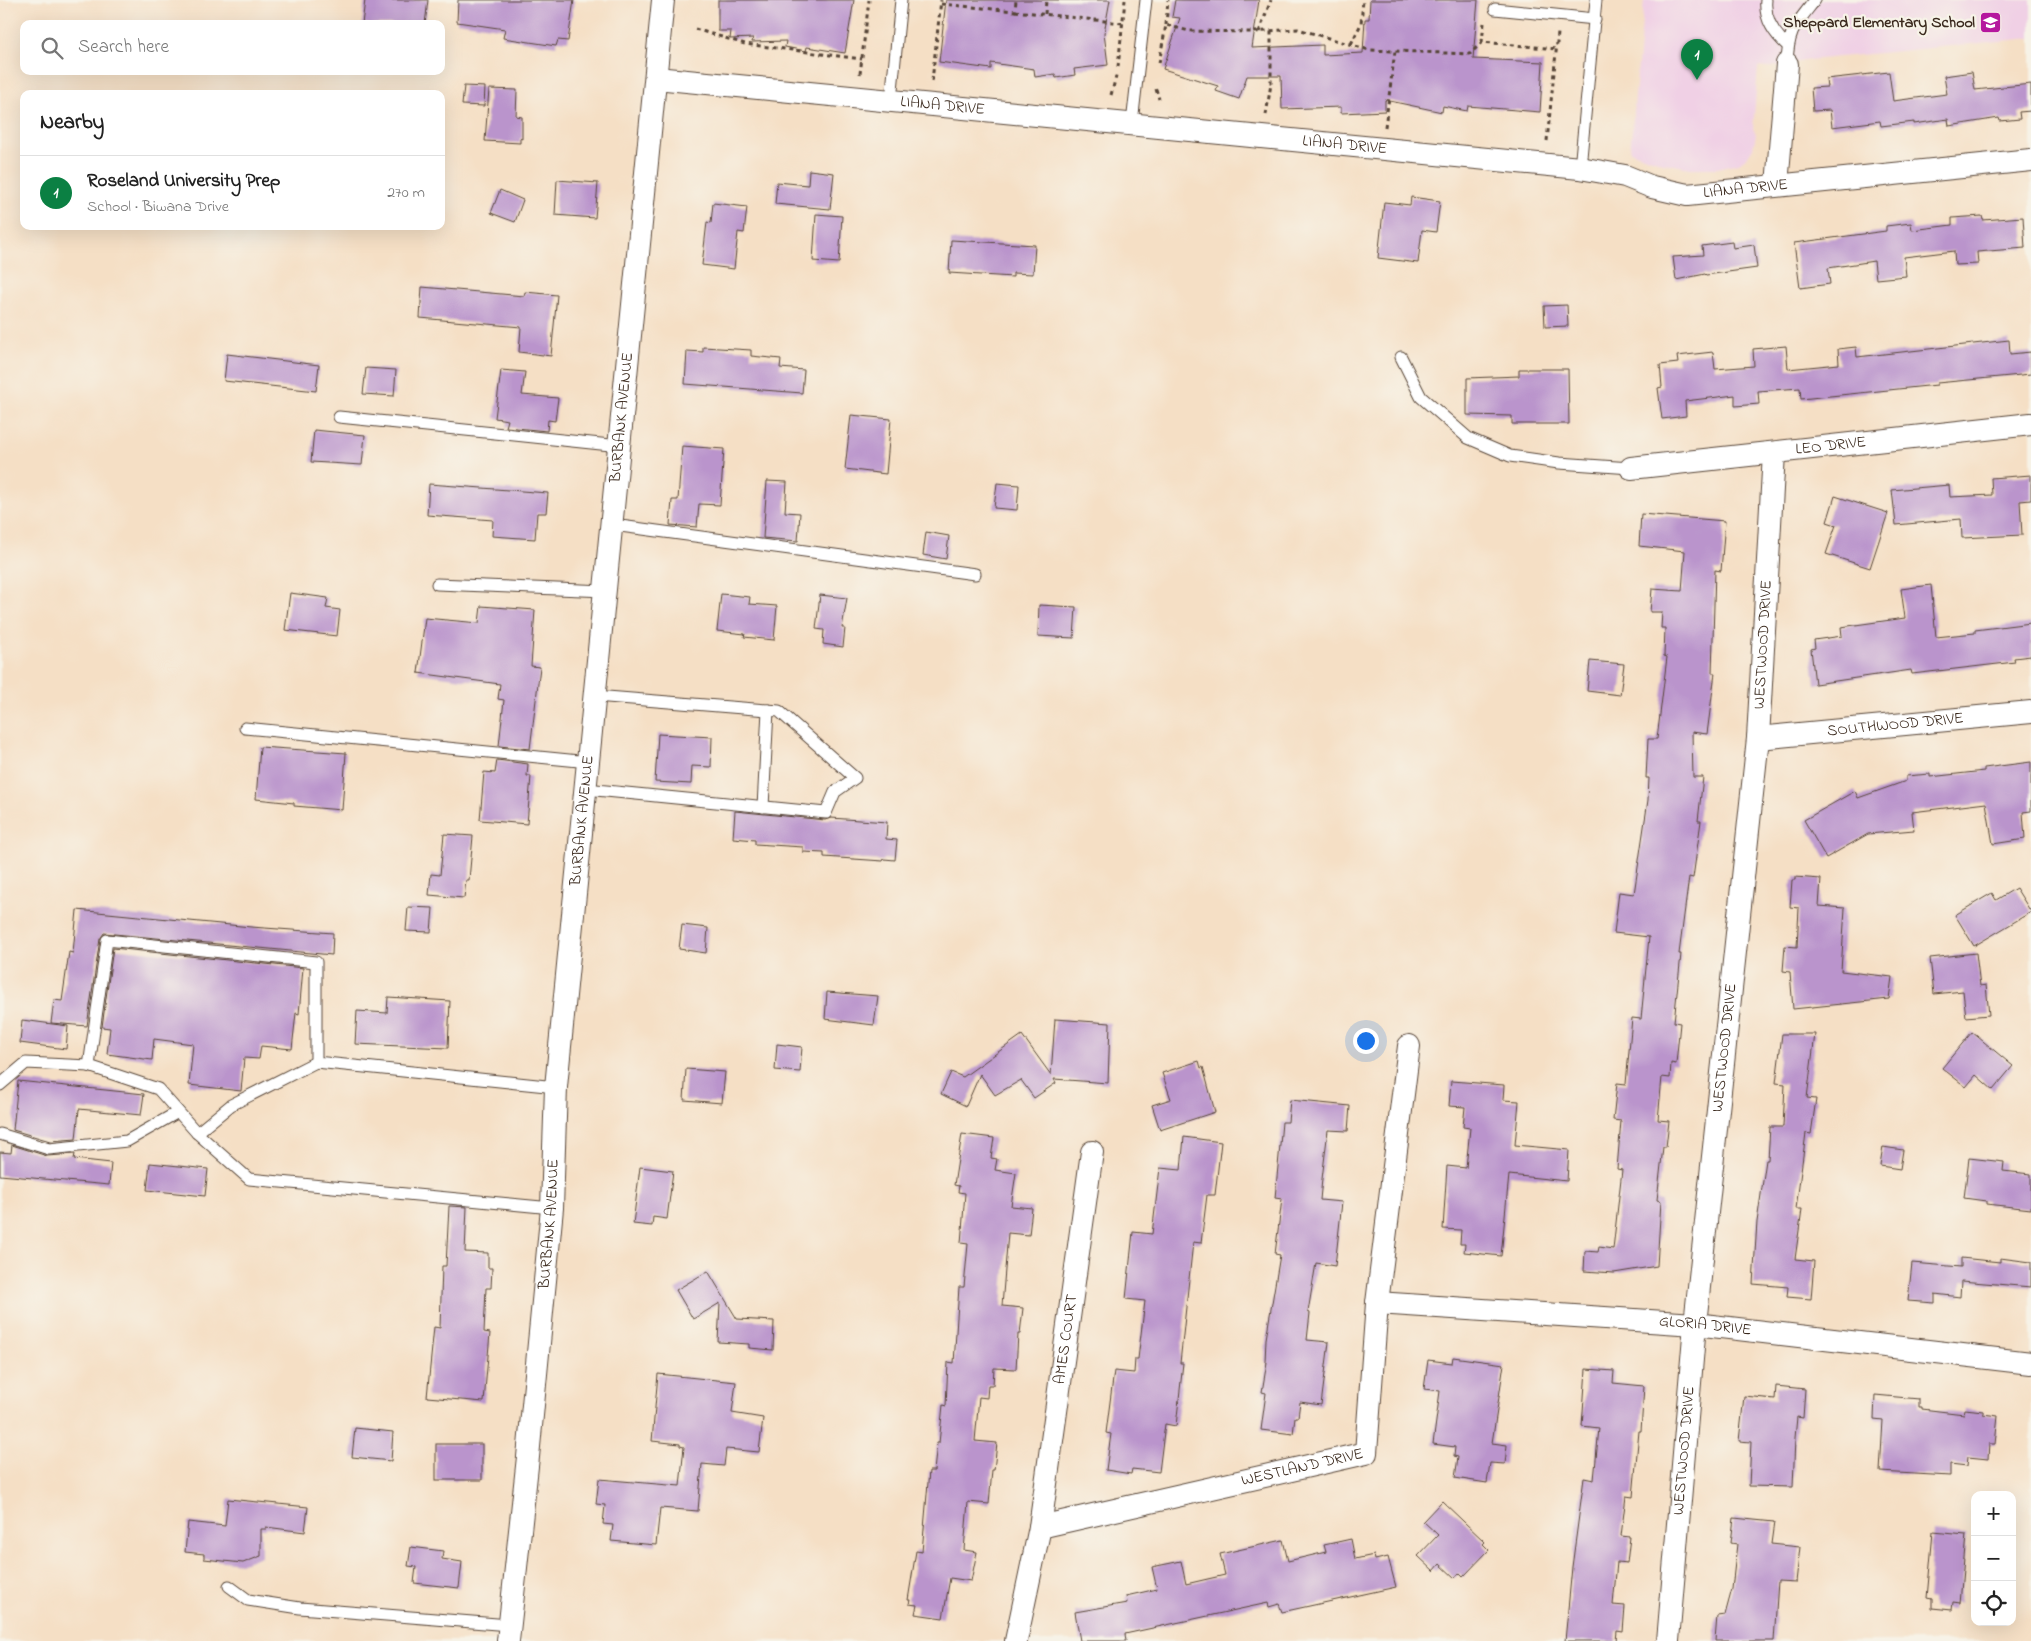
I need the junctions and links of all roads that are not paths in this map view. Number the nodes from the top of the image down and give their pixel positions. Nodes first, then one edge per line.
1 (663, 0) edge
2 (901, 0) edge
3 (1146, 0) edge
4 (1596, 0) edge
5 (1766, 0) edge
6 (1815, 0) edge
7 (1495, 8) dead end
8 (1594, 19) junction
9 (1787, 55) junction
10 (656, 78) junction
11 (891, 100) junction
12 (1132, 123) junction
13 (2031, 160) edge
14 (1580, 168) junction
15 (1777, 186) junction
16 (1401, 357) dead end
17 (339, 417) dead end
18 (2031, 424) edge
19 (620, 446) junction
20 (1774, 453) junction
21 (1631, 468) joint
22 (613, 525) junction
23 (975, 574) dead end
24 (437, 584) dead end
25 (606, 590) junction
26 (595, 696) junction
27 (768, 710) junction
28 (2031, 712) edge
29 (245, 728) dead end
30 (1758, 738) junction
31 (589, 762) junction
32 (586, 789) junction
33 (763, 807) junction
34 (1409, 1046) dead end
35 (316, 1062) junction
36 (89, 1066) junction
37 (0, 1085) edge
38 (556, 1087) junction
39 (178, 1112) junction
40 (197, 1133) junction
41 (0, 1134) edge
42 (1092, 1152) dead end
43 (552, 1208) junction
44 (1377, 1302) junction
45 (1695, 1324) junction
46 (2031, 1364) edge
47 (1040, 1527) junction
48 (229, 1586) dead end
49 (508, 1633) edge
50 (1016, 1641) edge
51 (1668, 1641) edge

1 - 10 street, BURBANK AVENUE
2 - 11 lane
3 - 12 lane
4 - 8 lane
5 - 9 lane
6 - 9 lane
7 - 8 lane
8 - 14 lane
9 - 15 street
10 - 11 street, LIANA DRIVE
10 - 19 street, BURBANK AVENUE
11 - 12 street, LIANA DRIVE
12 - 14 street, LIANA DRIVE
13 - 15 street, LIANA DRIVE
14 - 15 street, LIANA DRIVE
16 - 21 lane
17 - 19 lane
18 - 20 street, LEO DRIVE
19 - 22 street, BURBANK AVENUE
20 - 21 street, LEO DRIVE
20 - 30 street, WESTWOOD DRIVE
22 - 23 lane
22 - 25 street, BURBANK AVENUE
24 - 25 lane
25 - 26 street, BURBANK AVENUE
26 - 27 lane
26 - 31 street, BURBANK AVENUE
27 - 33 lane
27 - 33 lane
28 - 30 street, SOUTHWOOD DRIVE
29 - 31 lane
30 - 45 street, WESTWOOD DRIVE
31 - 32 street, BURBANK AVENUE
32 - 33 lane
32 - 38 street, BURBANK AVENUE
34 - 44 street, WESTLAND DRIVE
35 - 36 lane
35 - 38 lane
35 - 40 lane
36 - 37 lane
36 - 39 lane
38 - 43 street, BURBANK AVENUE
39 - 40 lane
39 - 41 lane
40 - 43 lane
42 - 47 street, AMES COURT
43 - 49 street, BURBANK AVENUE
44 - 45 street, GLORIA DRIVE
44 - 47 street, WESTLAND DRIVE
45 - 46 street, GLORIA DRIVE
45 - 51 street, WESTWOOD DRIVE
47 - 50 street
48 - 49 lane

